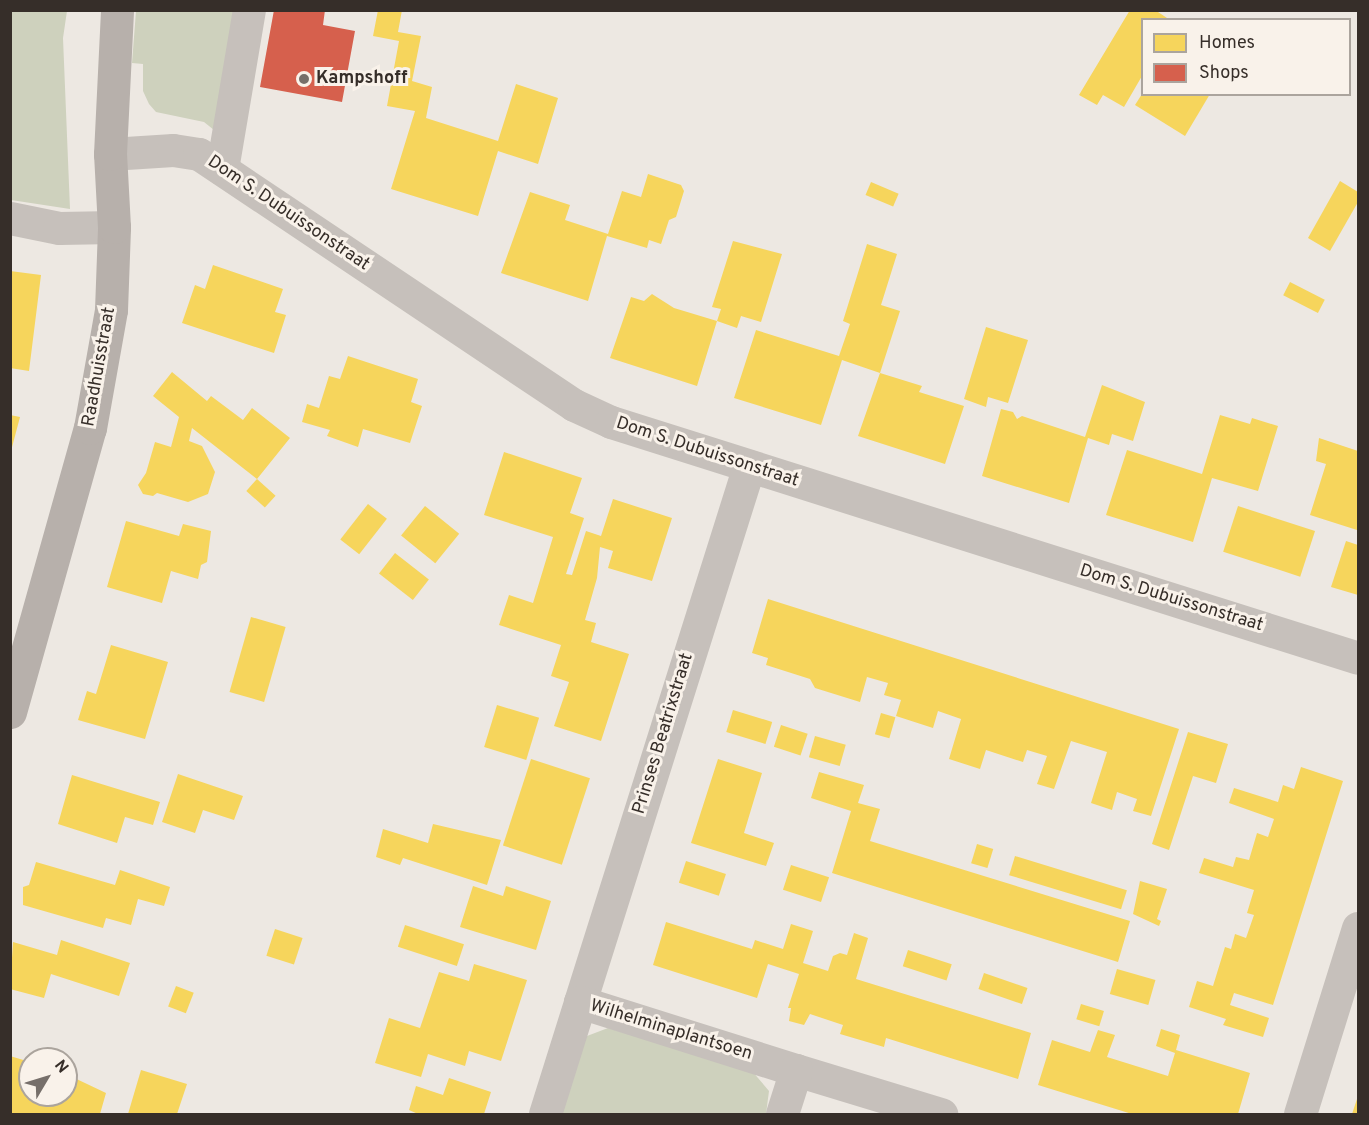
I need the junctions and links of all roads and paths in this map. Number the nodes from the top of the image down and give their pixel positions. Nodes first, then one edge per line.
1 (117, 10) edge
2 (249, 10) edge
3 (110, 153) junction
4 (222, 169) junction
5 (10, 218) edge
6 (114, 227) junction
7 (749, 466) junction
8 (1359, 658) edge
9 (10, 712) edge
10 (1359, 928) edge
11 (580, 1002) junction
12 (796, 1070) junction
13 (545, 1114) edge
14 (782, 1114) edge
15 (941, 1114) edge
16 (1300, 1114) edge

1 - 3 street, Raadhuisstraat
2 - 4 street
3 - 4 street, Dom S. Dubuissonstraat
3 - 6 street, Raadhuisstraat
4 - 7 street, Dom S. Dubuissonstraat
5 - 6 street
6 - 9 street, Raadhuisstraat
7 - 8 street, Dom S. Dubuissonstraat
7 - 11 street, Prinses Beatrixstraat
10 - 16 street
11 - 12 street, Wilhelminaplantsoen
11 - 13 street, Wilhelminaplantsoen
12 - 14 street
12 - 15 street, Wilhelminaplantsoen

